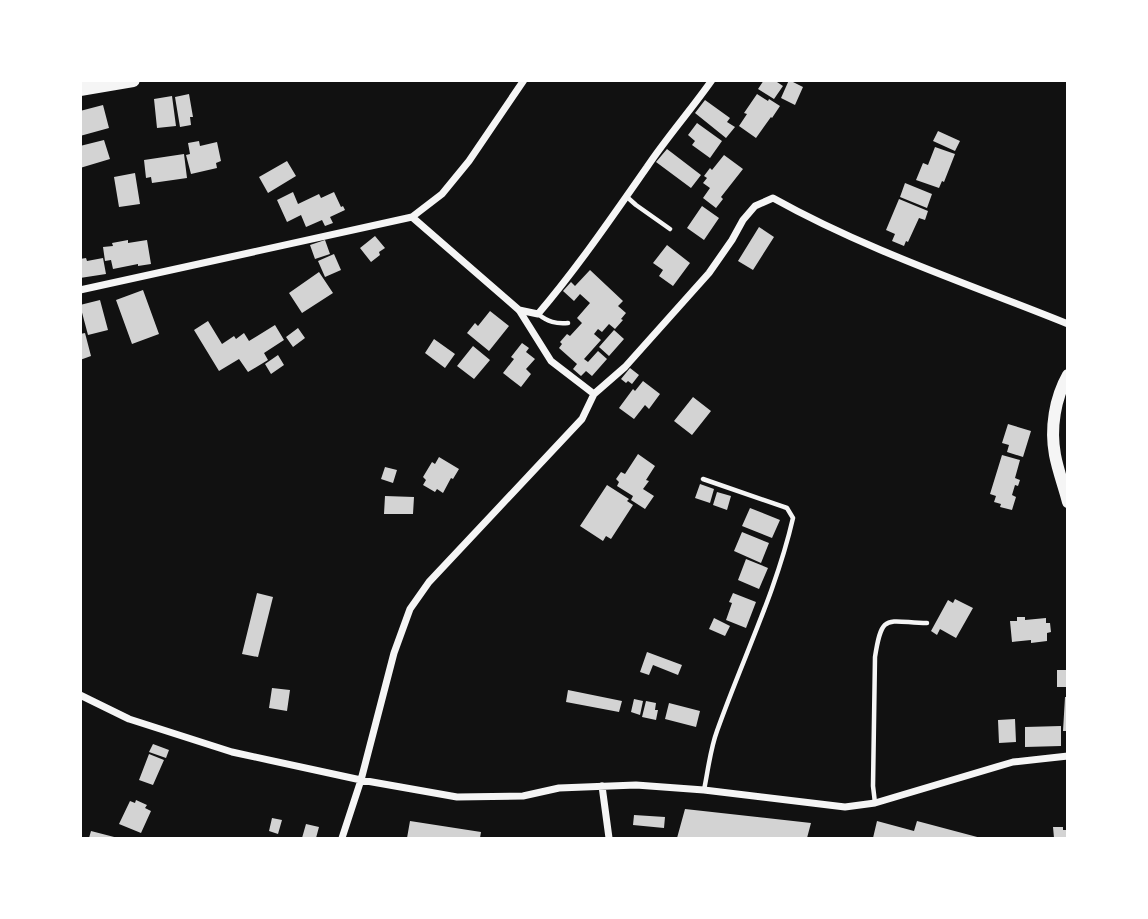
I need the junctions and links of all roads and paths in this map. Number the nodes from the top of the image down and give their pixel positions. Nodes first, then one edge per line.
1 (133, 80) edge
2 (524, 80) edge
3 (712, 80) edge
4 (80, 89) edge
5 (626, 197) junction
6 (412, 217) junction
7 (670, 229) dead end
8 (80, 290) edge
9 (519, 310) junction
10 (538, 314) junction
11 (568, 323) dead end
12 (1068, 324) edge
13 (1068, 375) edge
14 (594, 394) junction
15 (704, 479) dead end
16 (1068, 502) edge
17 (927, 623) dead end
18 (80, 695) edge
19 (1068, 756) edge
20 (361, 780) junction
21 (602, 786) junction
22 (704, 790) junction
23 (876, 803) junction
24 (342, 838) edge
25 (609, 838) edge

1 - 4 main road
2 - 6 street
3 - 5 street
5 - 7 lane
5 - 10 street
6 - 8 street
6 - 9 street
9 - 10 street
9 - 14 street
10 - 11 lane
12 - 14 street
13 - 16 street
14 - 20 street
15 - 22 lane
17 - 23 lane
18 - 20 street
19 - 23 street
20 - 21 street
20 - 24 street
21 - 22 street
21 - 25 street
22 - 23 street

